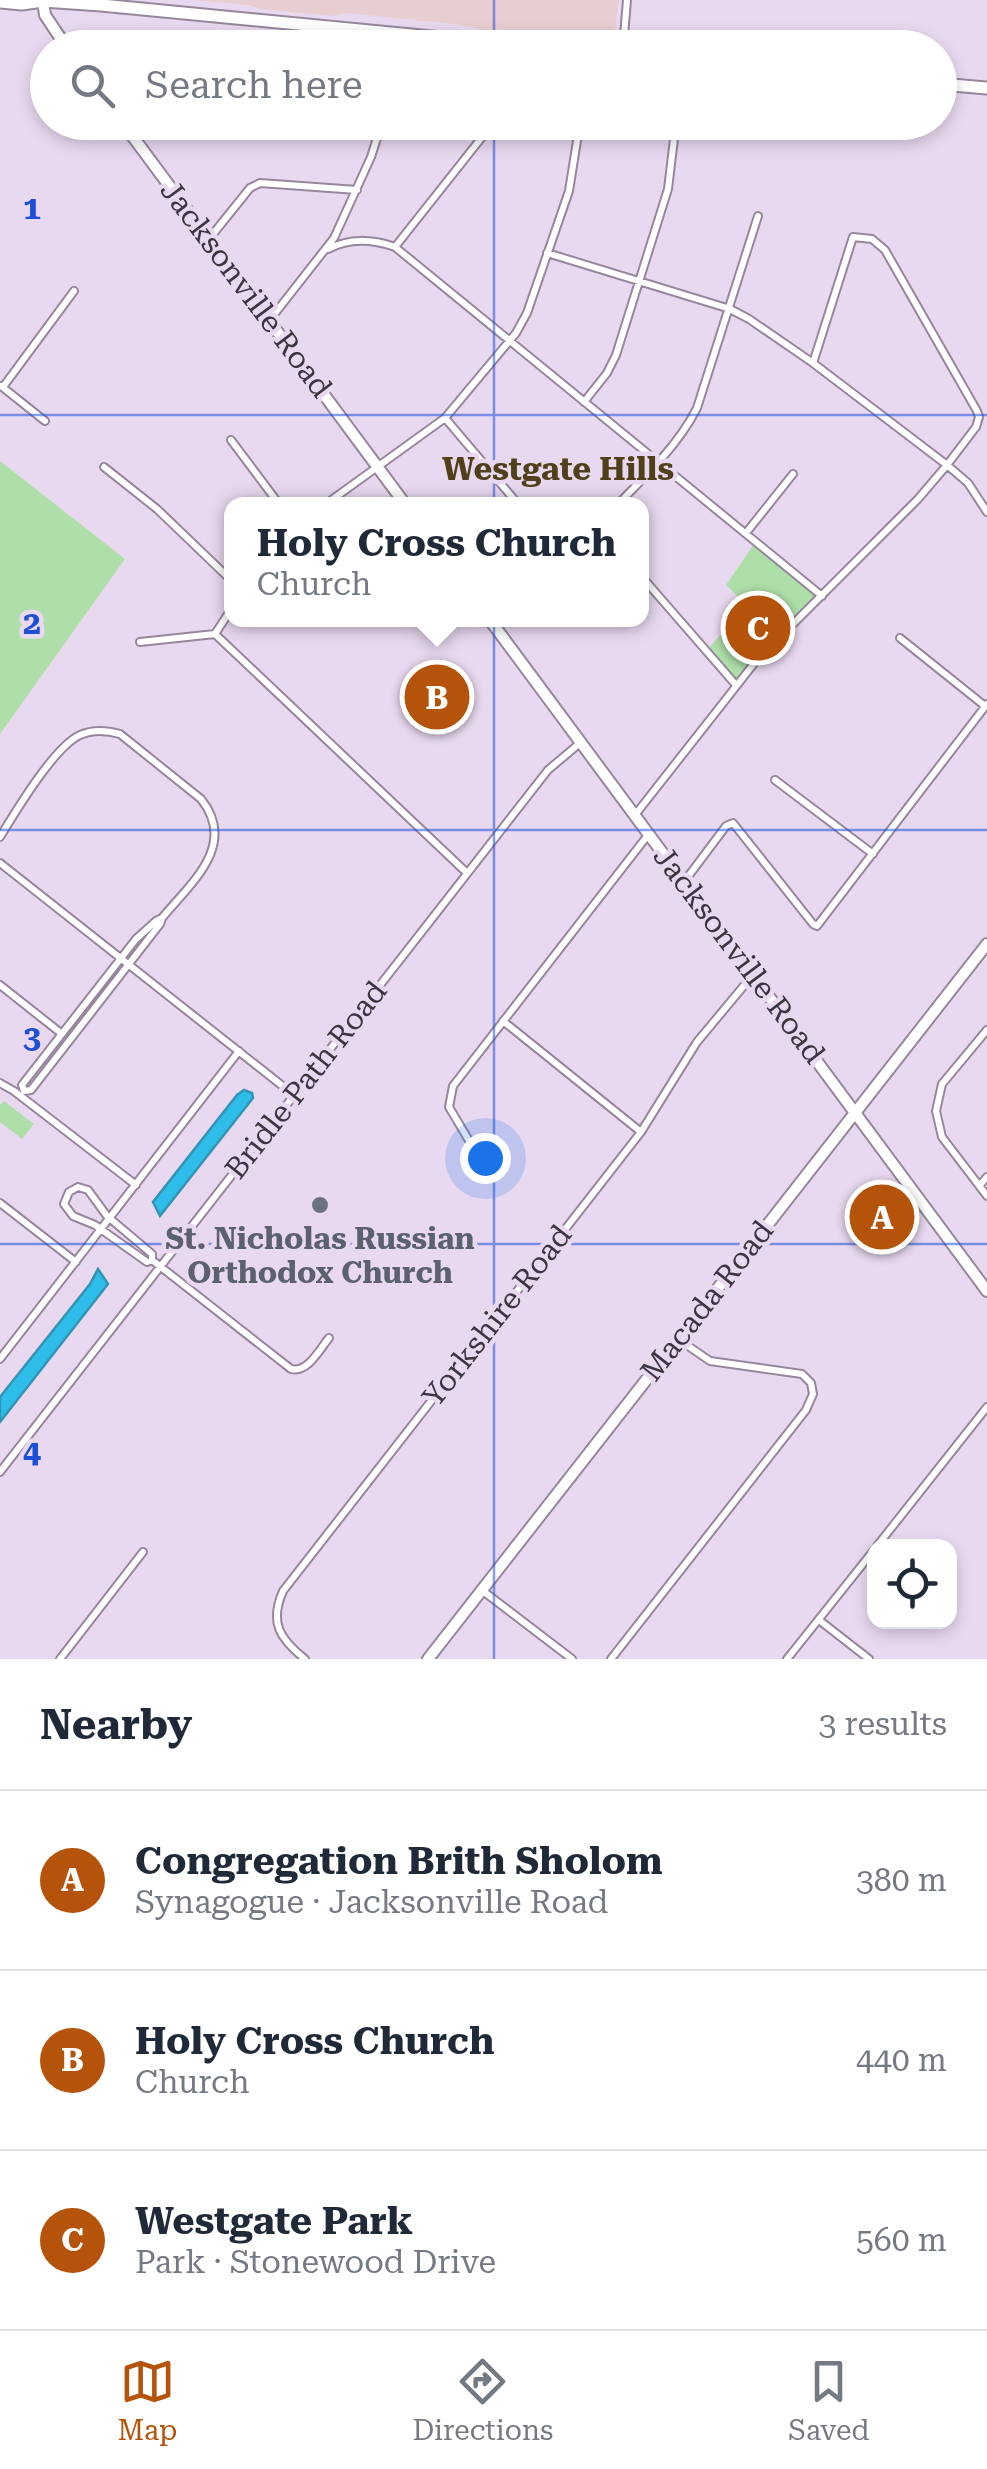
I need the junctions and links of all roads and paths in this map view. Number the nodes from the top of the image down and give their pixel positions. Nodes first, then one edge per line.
1 (42, 0) edge
2 (627, 0) edge
3 (0, 2) edge
4 (55, 30) edge
5 (301, 30) edge
6 (624, 30) edge
7 (957, 85) edge
8 (987, 88) edge
9 (135, 140) edge
10 (376, 140) edge
11 (480, 140) edge
12 (577, 140) edge
13 (674, 140) edge
14 (356, 190) junction
15 (758, 216) dead end
16 (209, 240) junction
17 (395, 247) junction
18 (328, 249) junction
19 (547, 253) junction
20 (639, 281) junction
21 (74, 291) dead end
22 (730, 309) junction
23 (269, 321) junction
24 (512, 340) junction
25 (813, 363) junction
26 (2, 386) edge
27 (584, 402) junction
28 (446, 418) junction
29 (45, 421) dead end
30 (231, 440) dead end
31 (656, 462) junction
32 (948, 465) junction
33 (104, 467) dead end
34 (377, 467) junction
35 (793, 474) dead end
36 (274, 497) edge
37 (336, 497) edge
38 (400, 497) edge
39 (512, 497) edge
40 (624, 497) edge
41 (987, 512) edge
42 (746, 533) junction
43 (224, 573) edge
44 (649, 585) edge
45 (822, 596) junction
46 (224, 620) edge
47 (495, 627) edge
48 (215, 634) junction
49 (900, 638) dead end
50 (140, 642) dead end
51 (736, 686) junction
52 (986, 705) edge
53 (582, 743) junction
54 (775, 780) dead end
55 (635, 815) junction
56 (649, 834) junction
57 (0, 837) edge
58 (873, 854) junction
59 (0, 864) edge
60 (467, 874) junction
61 (684, 882) junction
62 (162, 918) junction
63 (987, 944) edge
64 (121, 958) junction
65 (129, 965) junction
66 (754, 975) junction
67 (0, 986) edge
68 (503, 1021) junction
69 (987, 1030) edge
70 (62, 1034) junction
71 (70, 1040) junction
72 (240, 1052) junction
73 (0, 1083) edge
74 (22, 1093) junction
75 (294, 1096) junction
76 (856, 1113) junction
77 (641, 1132) junction
78 (471, 1144) dead end
79 (987, 1177) edge
80 (136, 1185) junction
81 (980, 1185) junction
82 (987, 1196) edge
83 (0, 1203) edge
84 (110, 1219) junction
85 (102, 1229) junction
86 (152, 1260) junction
87 (76, 1262) junction
88 (160, 1266) junction
89 (987, 1291) edge
90 (329, 1338) dead end
91 (678, 1339) junction
92 (0, 1359) edge
93 (987, 1407) edge
94 (0, 1472) edge
95 (883, 1539) edge
96 (143, 1552) dead end
97 (867, 1559) edge
98 (482, 1590) junction
99 (819, 1620) junction
100 (60, 1659) edge
101 (305, 1659) edge
102 (428, 1659) edge
103 (572, 1659) edge
104 (611, 1659) edge
105 (788, 1659) edge
106 (869, 1659) edge

1 - 3 main road
1 - 4 street
1 - 5 main road
2 - 6 street
7 - 8 main road
9 - 16 street, Jacksonville Road
10 - 14 street
11 - 17 street
12 - 19 street
13 - 20 street
14 - 16 street
14 - 18 street
15 - 22 street
16 - 23 street, Jacksonville Road
17 - 18 street
17 - 24 street
18 - 23 street
19 - 20 street
19 - 24 street
20 - 22 street
20 - 27 street
21 - 26 street
22 - 25 street
22 - 31 street
23 - 34 street, Jacksonville Road
24 - 27 street
24 - 28 street
25 - 32 street
25 - 32 street
26 - 29 street
27 - 31 street
28 - 34 street
28 - 39 street
30 - 36 street
31 - 40 street
31 - 42 street
32 - 41 street
32 - 45 street
33 - 43 street
34 - 37 street
34 - 38 street, Jacksonville Road
35 - 42 street
42 - 45 street
44 - 51 street
45 - 51 street
46 - 48 street
47 - 53 street, Jacksonville Road
48 - 50 street
48 - 60 street
49 - 52 street
51 - 55 street
52 - 58 street
53 - 55 street, Jacksonville Road
53 - 60 street, Bridle Path Road
54 - 58 street
55 - 56 street, Jacksonville Road
56 - 61 street, Jacksonville Road
56 - 68 street
57 - 62 street
58 - 61 street
59 - 64 street
60 - 75 street, Bridle Path Road
61 - 66 street, Jacksonville Road
62 - 64 street
62 - 65 street
63 - 76 street, Macada Road
64 - 65 street
64 - 70 street
65 - 71 street
65 - 72 street
66 - 76 street, Jacksonville Road
66 - 77 street, Yorkshire Road
67 - 70 street
68 - 77 street
68 - 78 street
69 - 81 street
70 - 71 street
70 - 74 street
71 - 74 street
72 - 75 street
72 - 80 street
73 - 74 street
74 - 80 street
75 - 88 street, Bridle Path Road
76 - 89 street, Jacksonville Road
76 - 91 street, Macada Road
77 - 101 street, Yorkshire Road
79 - 81 street
80 - 84 street
81 - 82 street
83 - 87 street
84 - 85 street
84 - 85 street
84 - 86 street
85 - 86 street
85 - 87 street
86 - 88 street
87 - 92 street
88 - 90 street
88 - 94 street, Bridle Path Road
91 - 98 street, Macada Road
91 - 104 street
93 - 95 street
96 - 100 street
97 - 99 street
98 - 102 street, Macada Road
98 - 103 street
99 - 105 street
99 - 106 street

